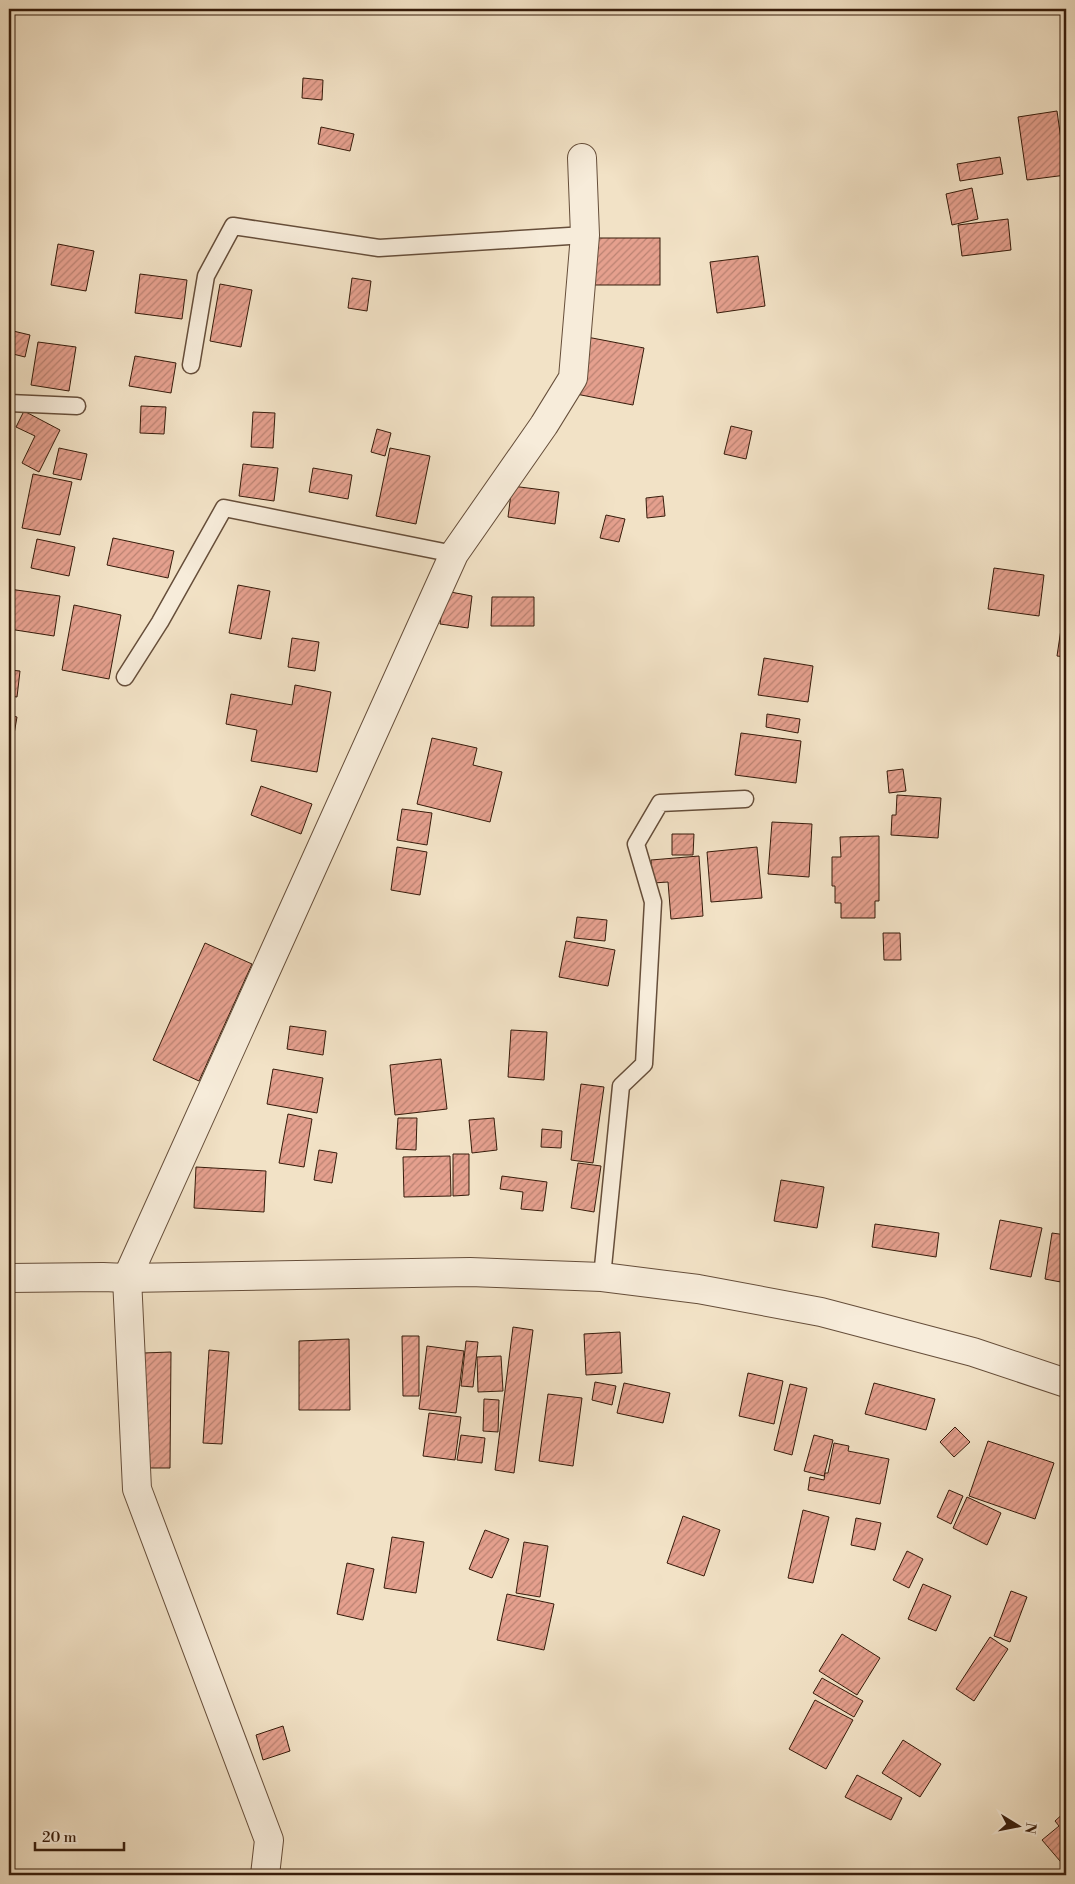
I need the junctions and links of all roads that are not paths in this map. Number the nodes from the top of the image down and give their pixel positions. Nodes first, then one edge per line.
1 (582, 158) dead end
2 (585, 235) junction
3 (191, 365) dead end
4 (9, 403) edge
5 (77, 406) dead end
6 (454, 554) junction
7 (125, 678) dead end
8 (744, 799) dead end
9 (602, 1277) junction
10 (9, 1278) edge
11 (127, 1278) junction
12 (1066, 1382) edge
13 (265, 1875) edge

1 - 2 street
2 - 3 lane
2 - 6 street
4 - 5 lane
6 - 7 lane
6 - 11 street
8 - 9 lane
9 - 11 street
9 - 12 street
10 - 11 street
11 - 13 street

